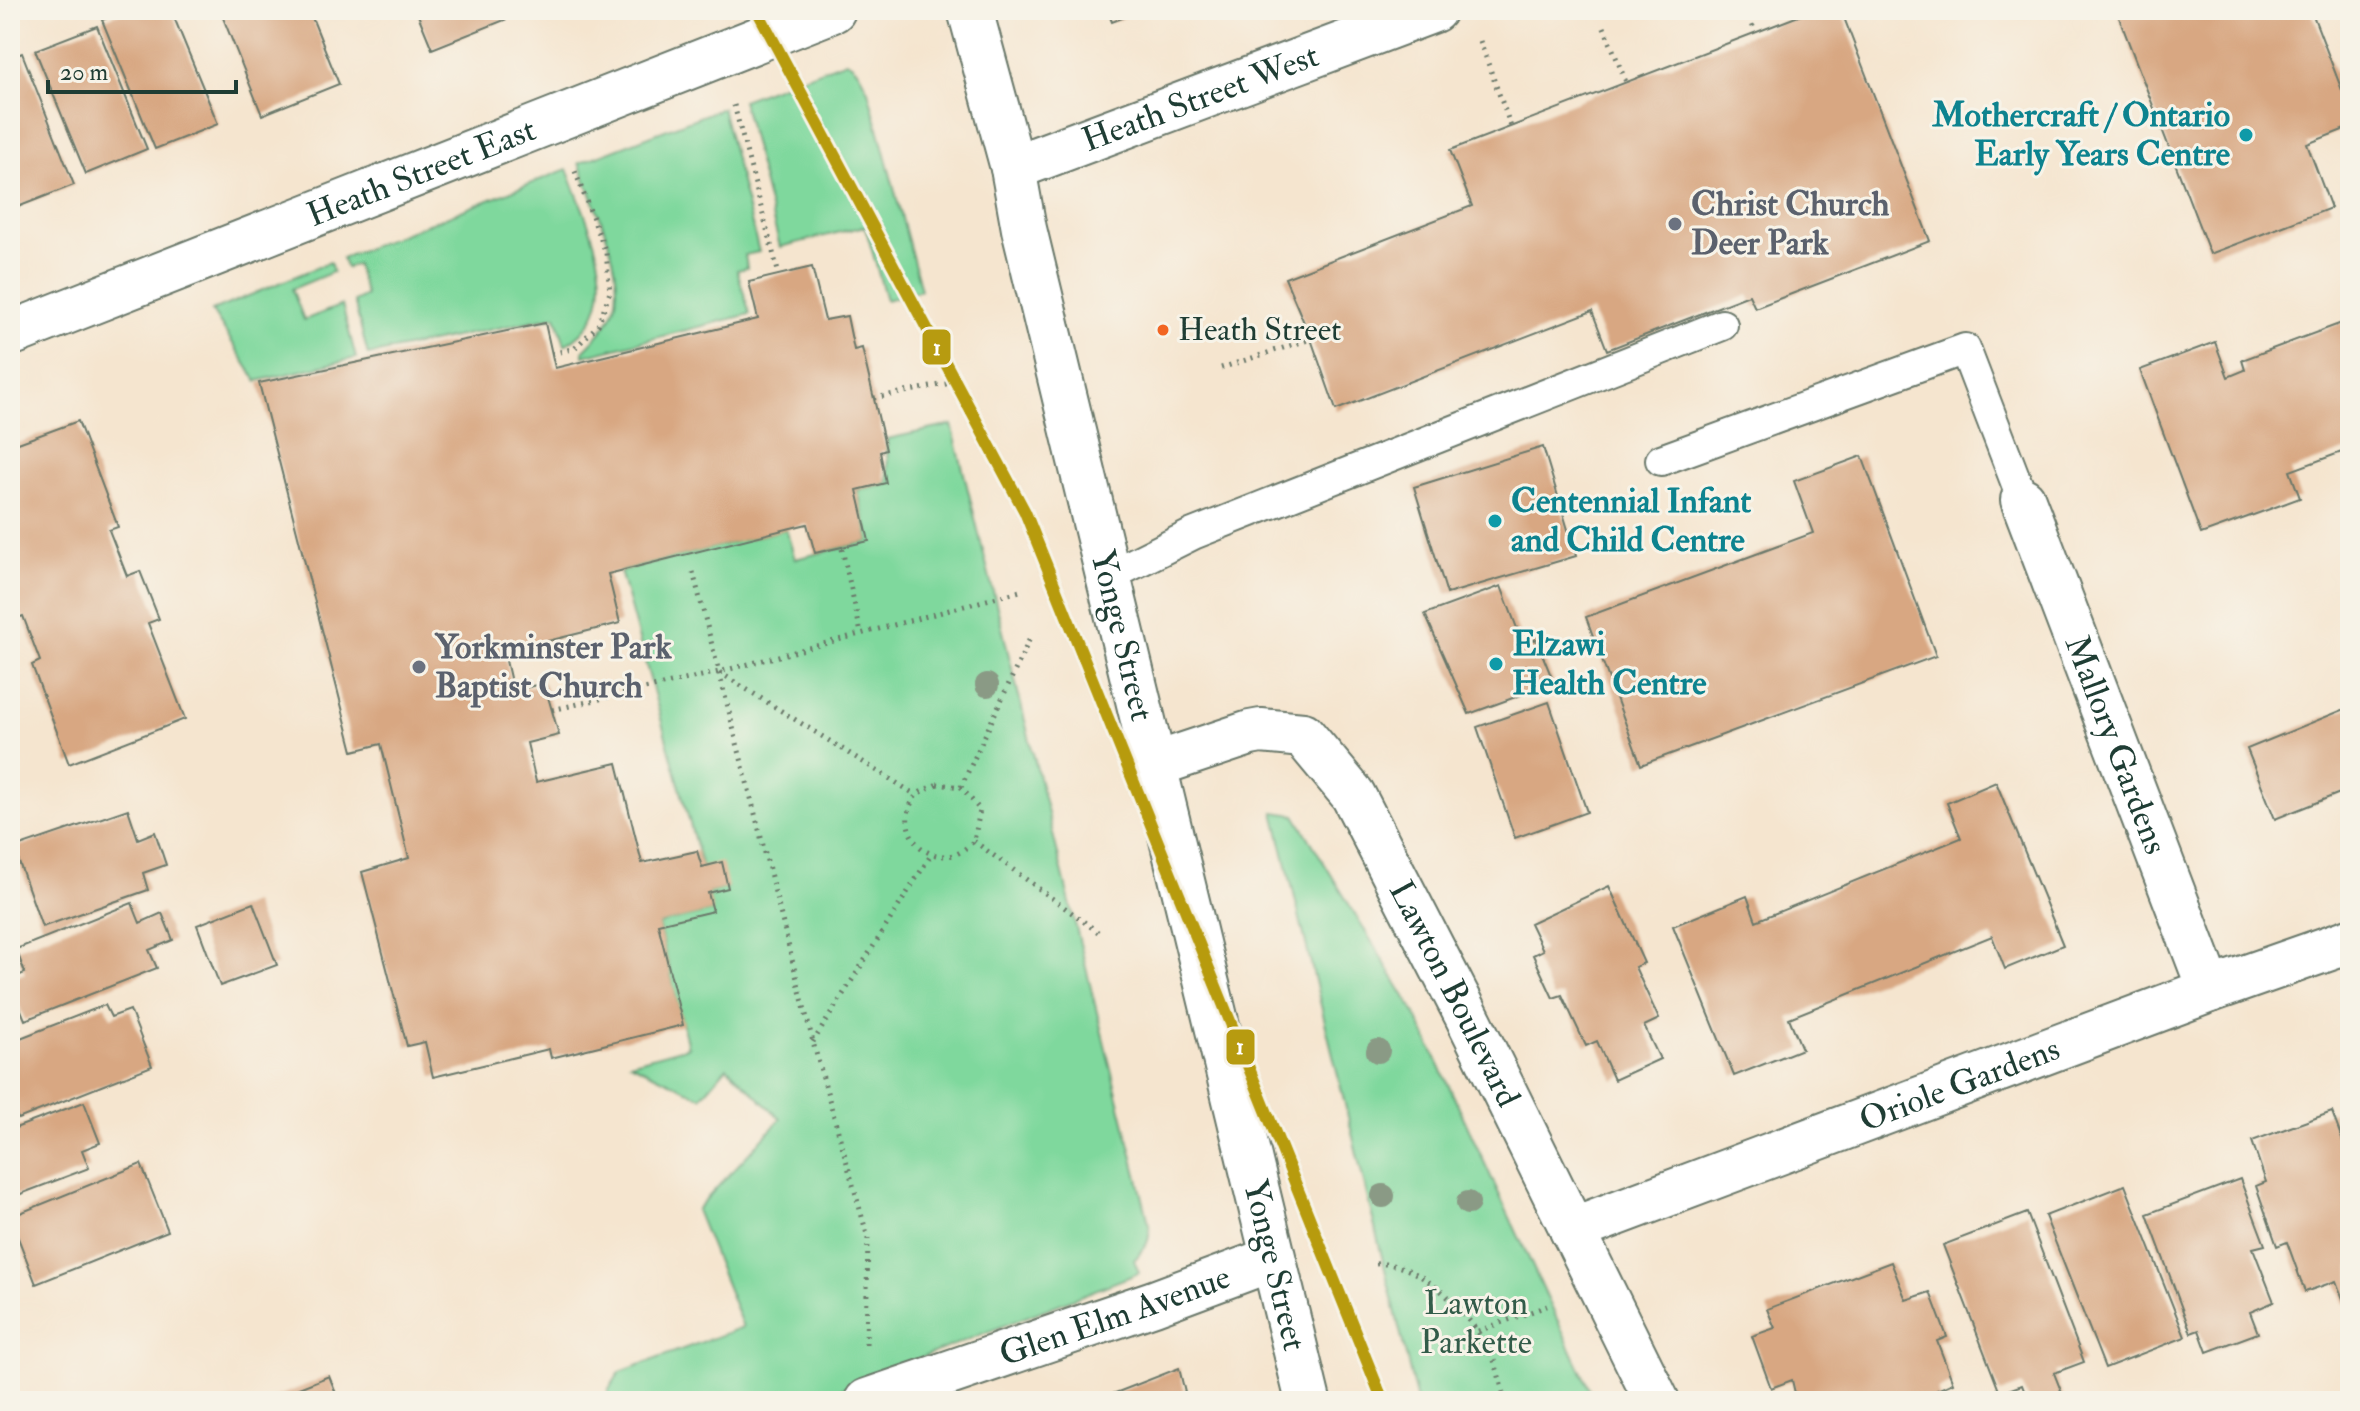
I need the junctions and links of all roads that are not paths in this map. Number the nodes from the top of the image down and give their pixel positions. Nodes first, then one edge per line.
1 (833, 10) edge
2 (970, 10) edge
3 (1434, 10) edge
4 (1013, 168) junction
5 (1722, 325) dead end
6 (10, 334) edge
7 (1661, 460) dead end
8 (2023, 500) joint
9 (1109, 576) junction
10 (1154, 765) junction
11 (2350, 941) edge
12 (2210, 990) junction
13 (1572, 1230) junction
14 (1272, 1259) junction
15 (867, 1401) edge
16 (1308, 1401) edge
17 (1657, 1401) edge

1 - 6 street, Heath Street East
2 - 4 street, Yonge Street
3 - 4 street, Heath Street West
4 - 9 street, Yonge Street
5 - 9 lane
7 - 8 lane
8 - 12 street, Mallory Gardens
9 - 10 street, Yonge Street
10 - 13 street, Lawton Boulevard
10 - 14 street, Yonge Street
11 - 12 street, Oriole Gardens
12 - 13 street, Oriole Gardens
13 - 17 street, Lawton Boulevard
14 - 15 street, Glen Elm Avenue
14 - 16 street, Yonge Street

